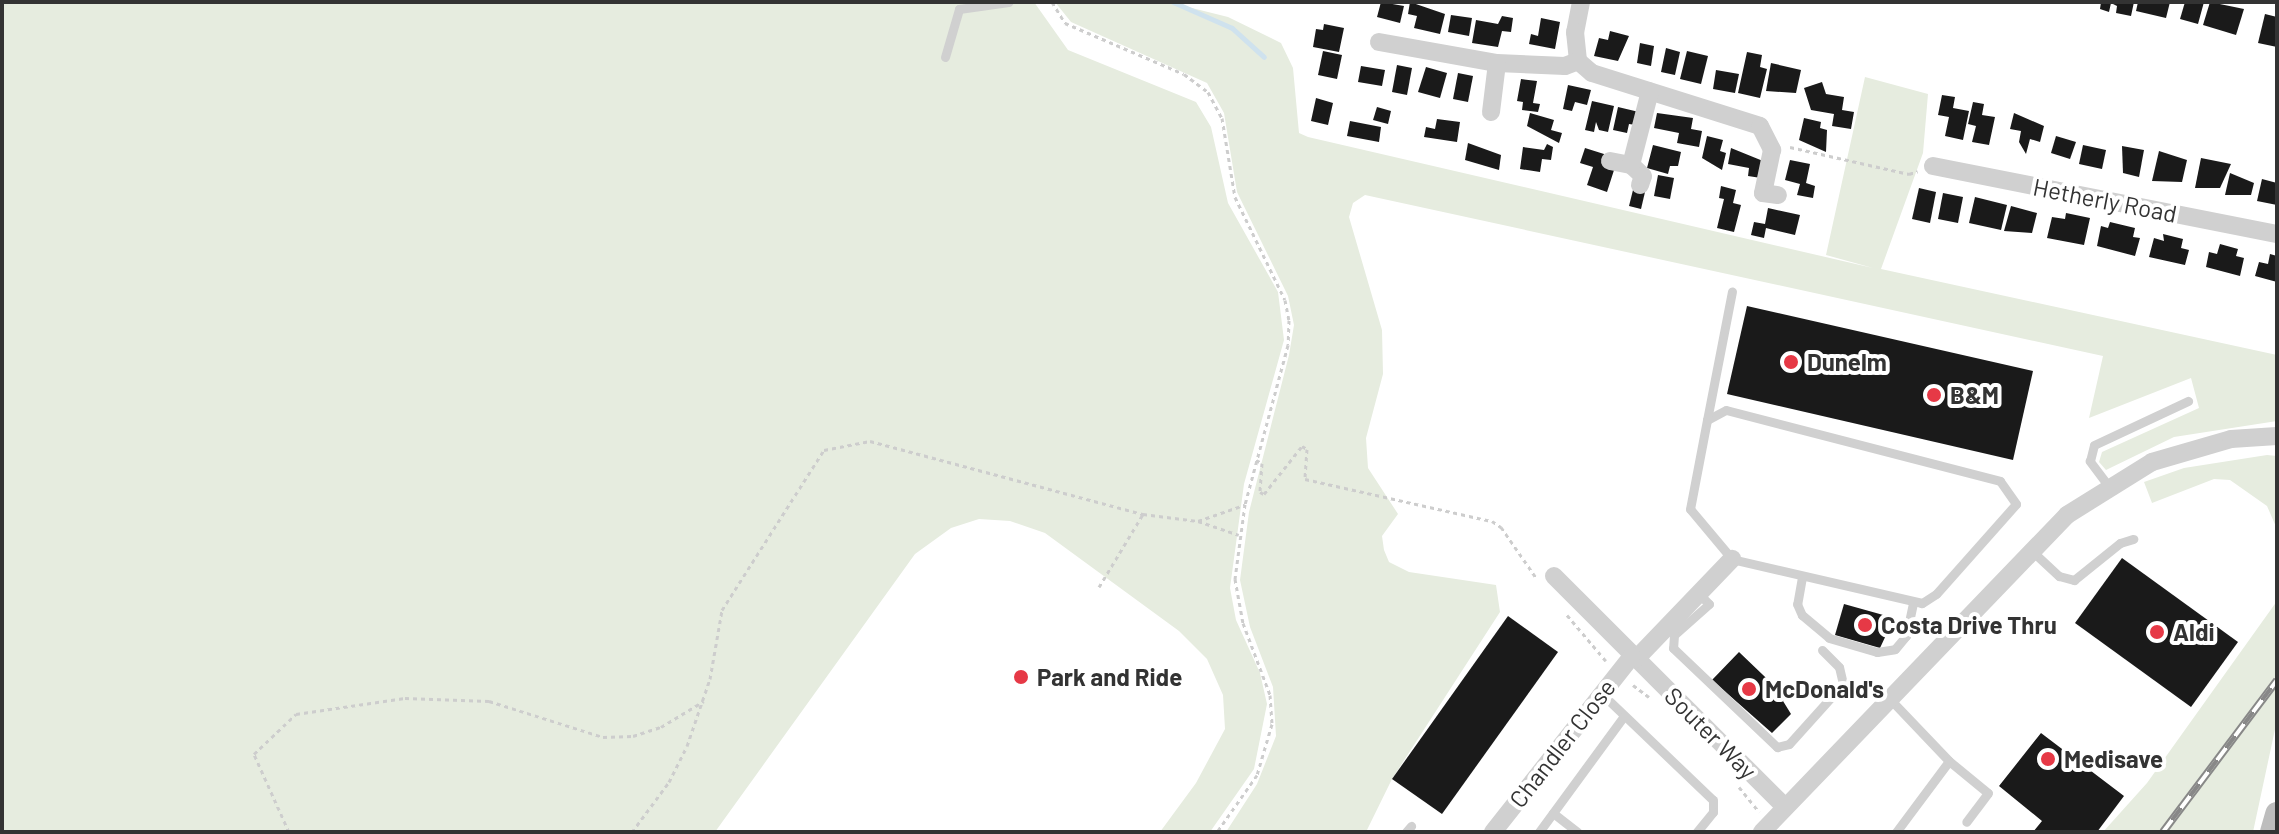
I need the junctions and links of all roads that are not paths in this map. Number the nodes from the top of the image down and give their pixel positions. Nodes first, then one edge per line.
1 (1009, 2) edge
2 (1581, 2) edge
3 (1379, 42) dead end
4 (945, 57) dead end
5 (1578, 61) junction
6 (1497, 63) junction
7 (1650, 91) junction
8 (1491, 112) dead end
9 (1610, 161) dead end
10 (1631, 165) junction
11 (1933, 166) road end
12 (1640, 185) dead end
13 (1778, 195) dead end
14 (2277, 234) edge
15 (1732, 291) dead end
16 (2188, 401) dead end
17 (1707, 420) junction
18 (2277, 436) edge
19 (2110, 488) junction
20 (2133, 539) dead end
21 (2032, 551) junction
22 (1732, 559) junction
23 (1802, 577) junction
24 (1547, 580) road end
25 (1704, 599) junction
26 (1913, 604) junction
27 (1822, 650) dead end
28 (1634, 658) junction
29 (1600, 692) junction
30 (1888, 697) junction
31 (1624, 716) junction
32 (1949, 761) junction
33 (1785, 807) junction
34 (1553, 813) junction
35 (2277, 814) edge
36 (1966, 822) dead end
37 (1765, 828) edge
38 (1493, 832) edge
39 (1539, 832) edge
40 (1577, 832) edge
41 (1697, 832) edge
42 (1896, 832) edge
43 (2272, 832) edge

1 - 4 lane
2 - 5 street
3 - 6 street
5 - 6 street
5 - 7 street
6 - 8 street
7 - 10 street
7 - 13 street
9 - 10 street
10 - 12 street
11 - 14 street, Hetherly Road
15 - 17 lane
16 - 19 lane
17 - 22 lane
17 - 26 lane
18 - 19 street
19 - 21 street
20 - 21 lane
21 - 30 street
22 - 23 lane
22 - 25 street
23 - 26 lane
23 - 26 lane
24 - 28 street, Souter Way
25 - 27 lane
25 - 28 street
28 - 29 street, Chandler Close
28 - 33 street, Souter Way
29 - 31 lane
29 - 38 street, Chandler Close
30 - 32 lane
30 - 33 street
31 - 34 lane
31 - 41 lane
32 - 36 lane
32 - 42 lane
33 - 37 street
34 - 39 lane
34 - 40 lane
35 - 43 main road

